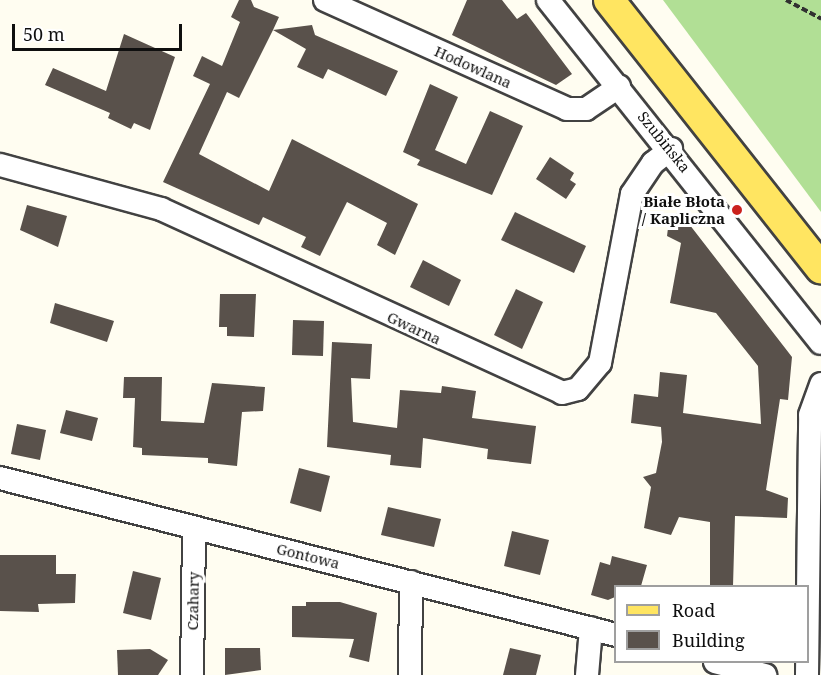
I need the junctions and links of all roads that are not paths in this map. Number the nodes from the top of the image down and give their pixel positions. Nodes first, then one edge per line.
1 (325, 0) edge
2 (548, 0) edge
3 (609, 0) edge
4 (619, 87) junction
5 (671, 148) junction
6 (0, 165) edge
7 (821, 268) edge
8 (821, 343) edge
9 (821, 384) edge
10 (0, 478) edge
11 (194, 528) junction
12 (411, 582) junction
13 (591, 628) junction
14 (614, 635) edge
15 (812, 662) edge
16 (719, 663) edge
17 (192, 675) edge
18 (410, 675) edge
19 (587, 675) edge
20 (765, 675) edge

1 - 4 street, Hodowlana
2 - 4 street, Szubińska
3 - 7 main road
4 - 5 street, Szubińska
5 - 6 street, Gwarna
5 - 8 street, Szubińska
9 - 15 street
10 - 11 street, Gontowa
11 - 12 street, Gontowa
11 - 17 street, Czahary
12 - 13 street, Gontowa
12 - 18 street
13 - 14 street, Gontowa
13 - 19 street
16 - 20 street

